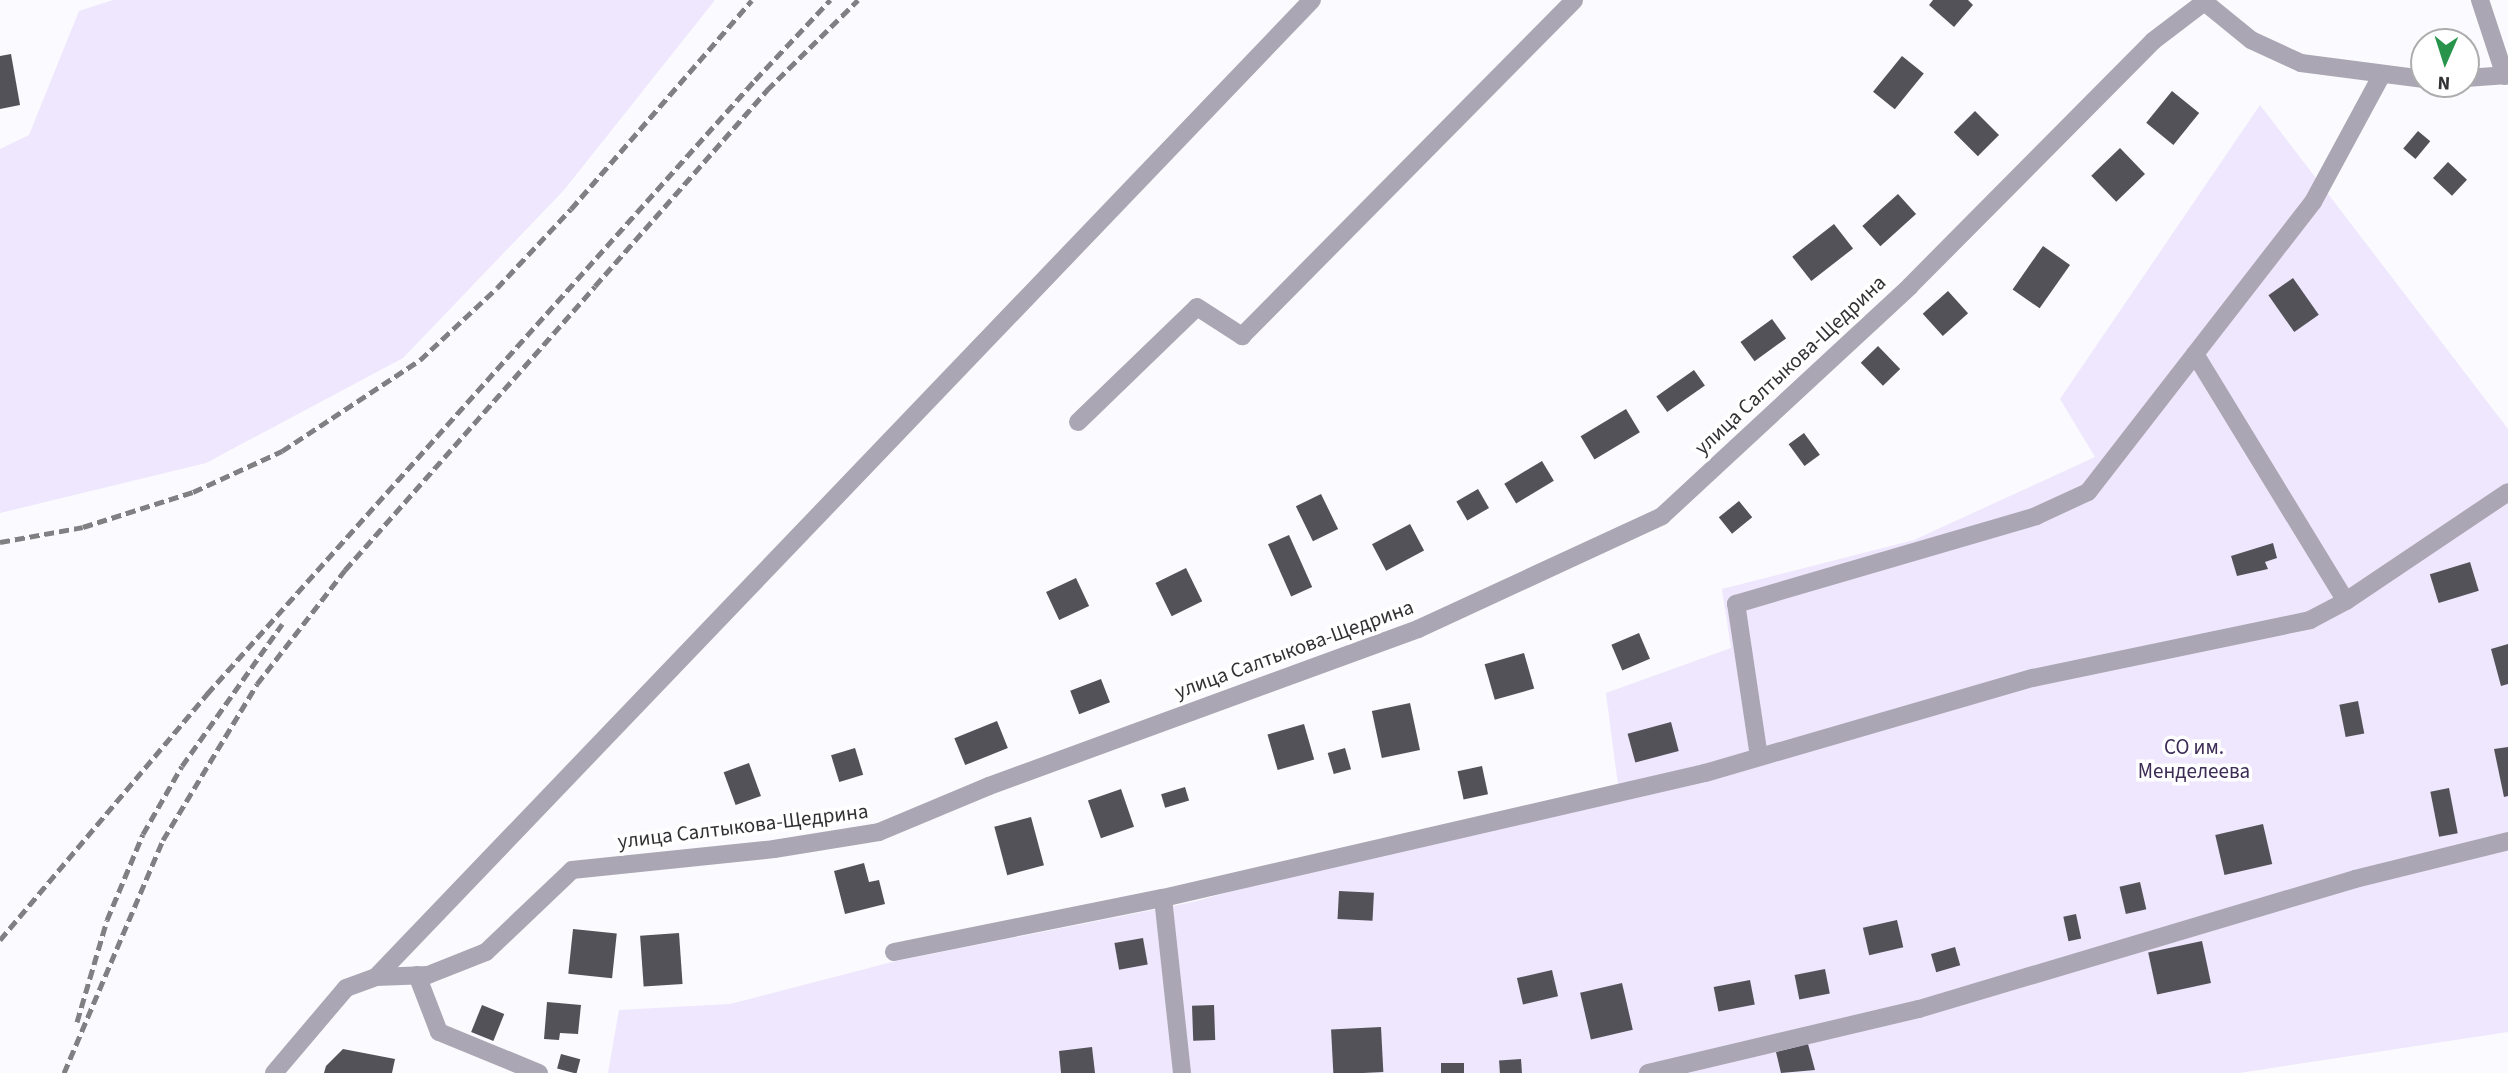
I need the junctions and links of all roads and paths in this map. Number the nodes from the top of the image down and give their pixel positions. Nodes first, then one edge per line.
1 (1312, 0) edge
2 (1574, 0) edge
3 (2204, 0) edge
4 (2480, 0) edge
5 (2506, 75) edge
6 (2381, 76) junction
7 (2480, 77) edge
8 (2410, 78) edge
9 (2195, 354) junction
10 (1078, 422) dead end
11 (2508, 492) edge
12 (2346, 601) junction
13 (1759, 757) junction
14 (2508, 841) edge
15 (1163, 898) junction
16 (894, 951) dead end
17 (417, 975) junction
18 (376, 977) junction
19 (274, 1073) edge
20 (539, 1073) edge
21 (1182, 1073) edge
22 (1648, 1073) edge

1 - 18 street
2 - 10 street
3 - 6 street
3 - 17 street, улица Салтыкова-Щедрина
4 - 5 street
5 - 7 street
6 - 8 street
6 - 9 street
9 - 12 street
9 - 13 street
11 - 12 street
12 - 13 street
13 - 15 street
14 - 22 street
15 - 16 street
15 - 21 street
17 - 18 street, улица Салтыкова-Щедрина
17 - 20 street
18 - 19 street, улица Салтыкова-Щедрина

